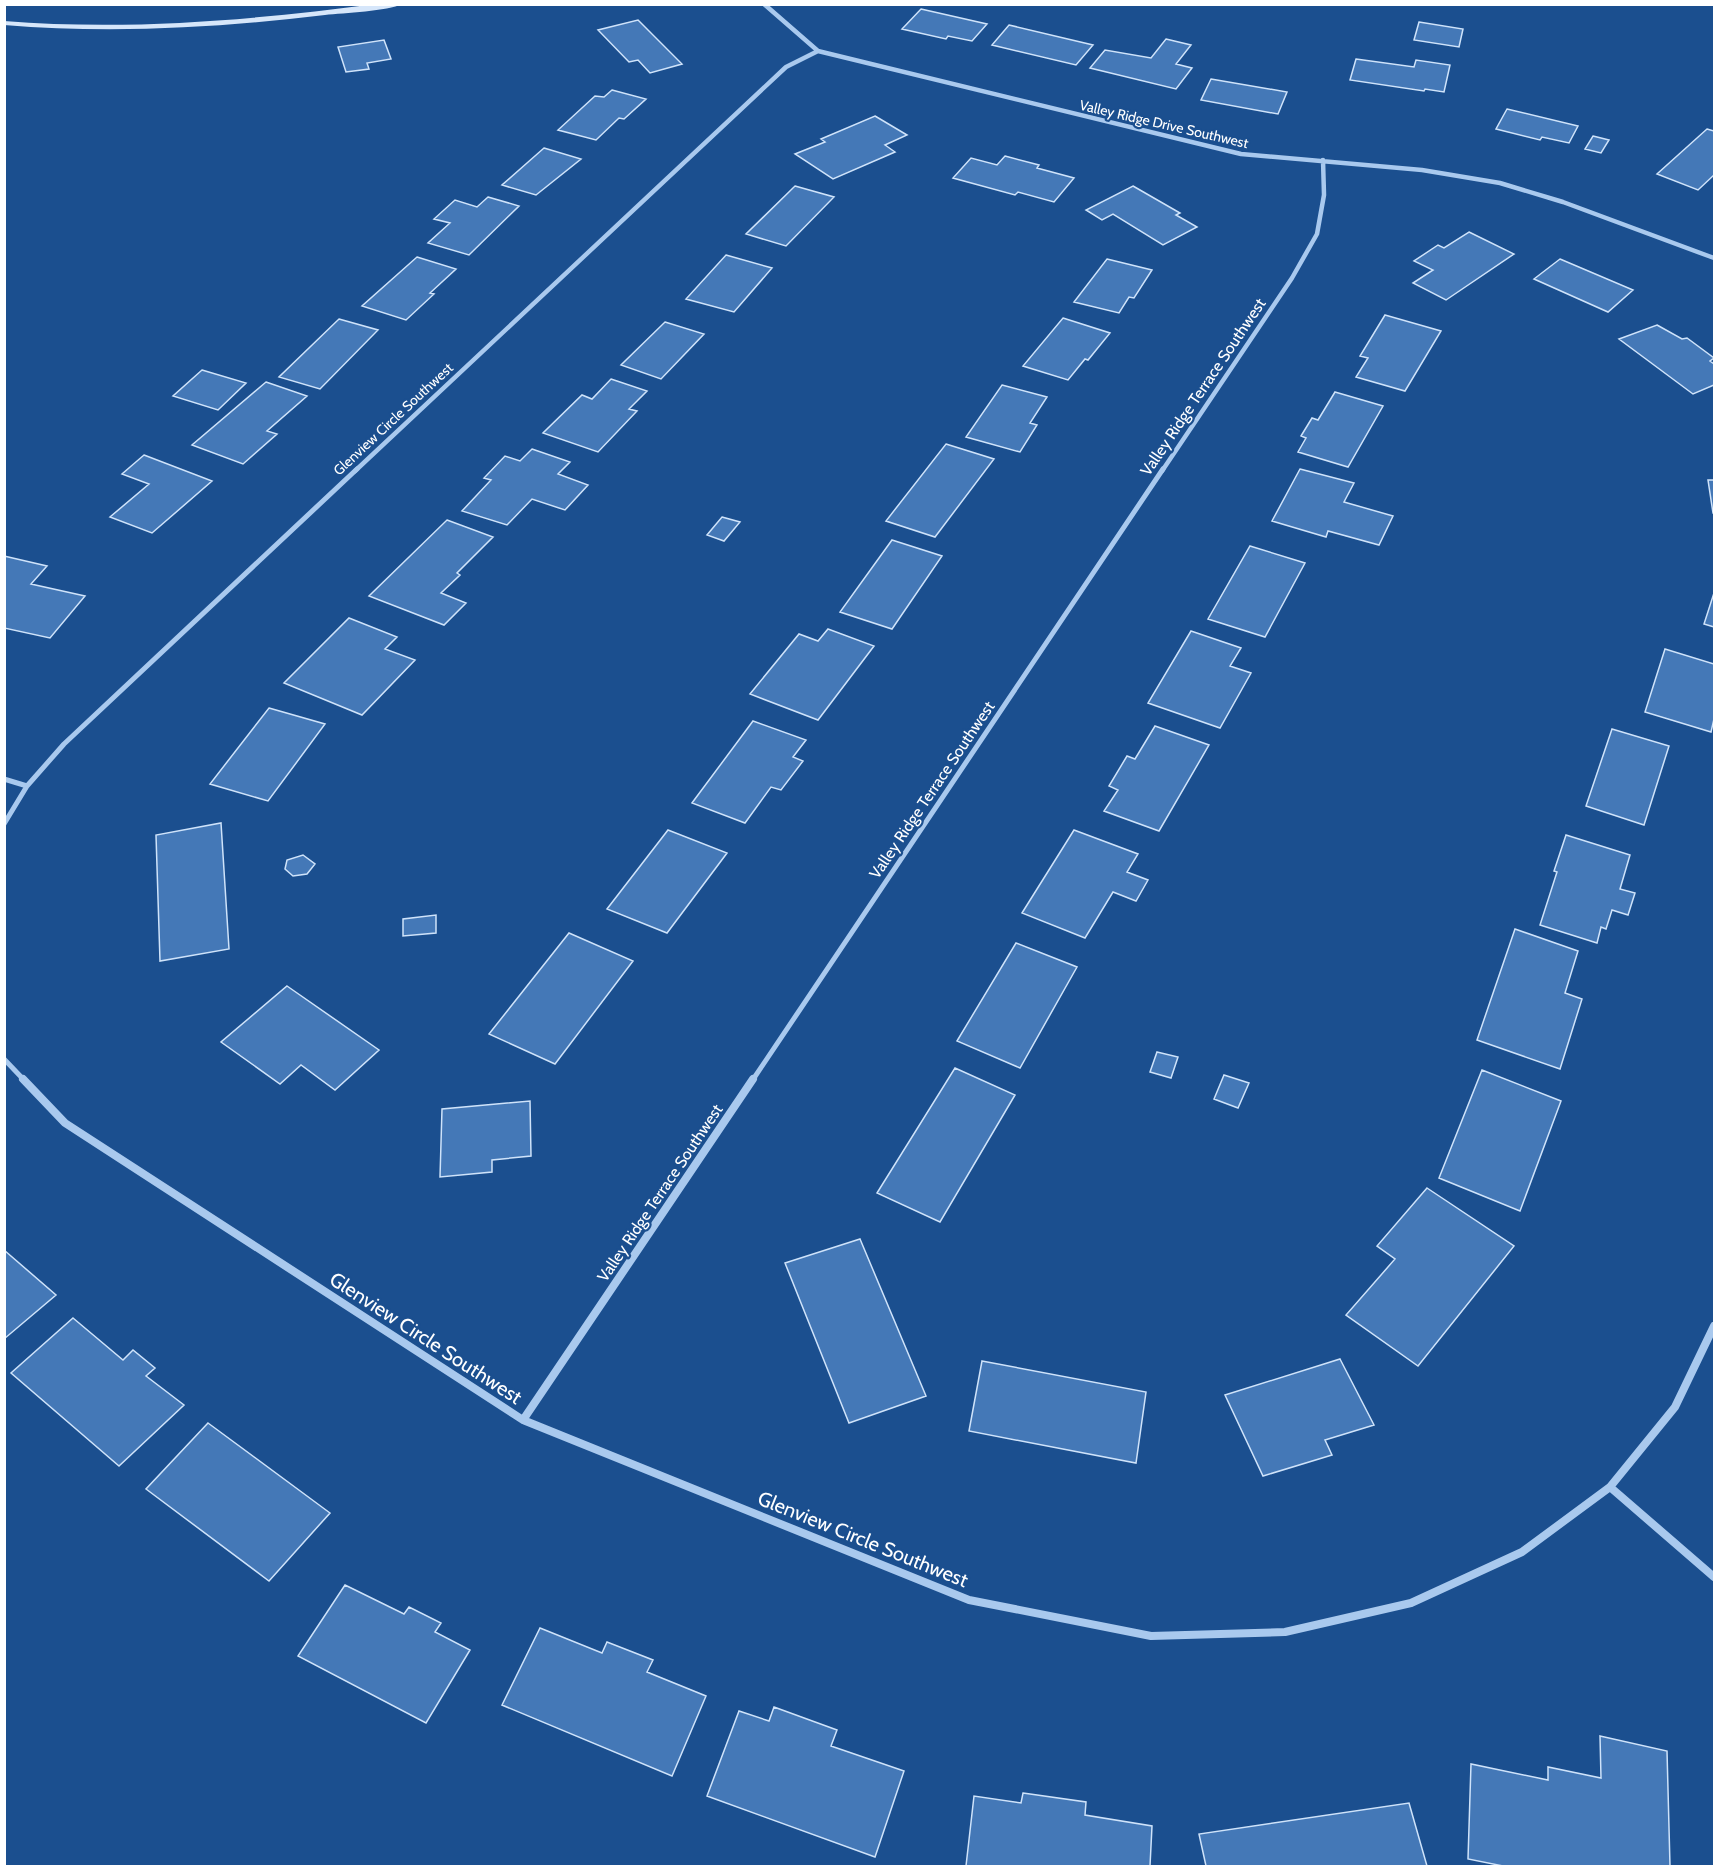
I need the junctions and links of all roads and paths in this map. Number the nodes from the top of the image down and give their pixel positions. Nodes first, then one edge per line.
1 (399, 4) edge
2 (764, 4) edge
3 (4, 23) edge
4 (818, 51) junction
5 (1323, 160) junction
6 (1714, 258) edge
7 (4, 778) edge
8 (27, 786) junction
9 (4, 824) edge
10 (4, 1059) edge
11 (1714, 1326) edge
12 (523, 1420) junction
13 (1610, 1487) junction
14 (1714, 1577) edge

1 - 3 street
2 - 4 street, Valley Ridge Drive Southwest
4 - 5 street, Valley Ridge Drive Southwest
4 - 8 street, Glenview Circle Southwest
5 - 6 street, Valley Ridge Drive Southwest
5 - 12 street, Valley Ridge Terrace Southwest
7 - 8 street
8 - 9 street, Glenview Circle Southwest
10 - 12 street, Glenview Circle Southwest
11 - 13 street, Glenview Circle Southwest
12 - 13 street, Glenview Circle Southwest
13 - 14 street

